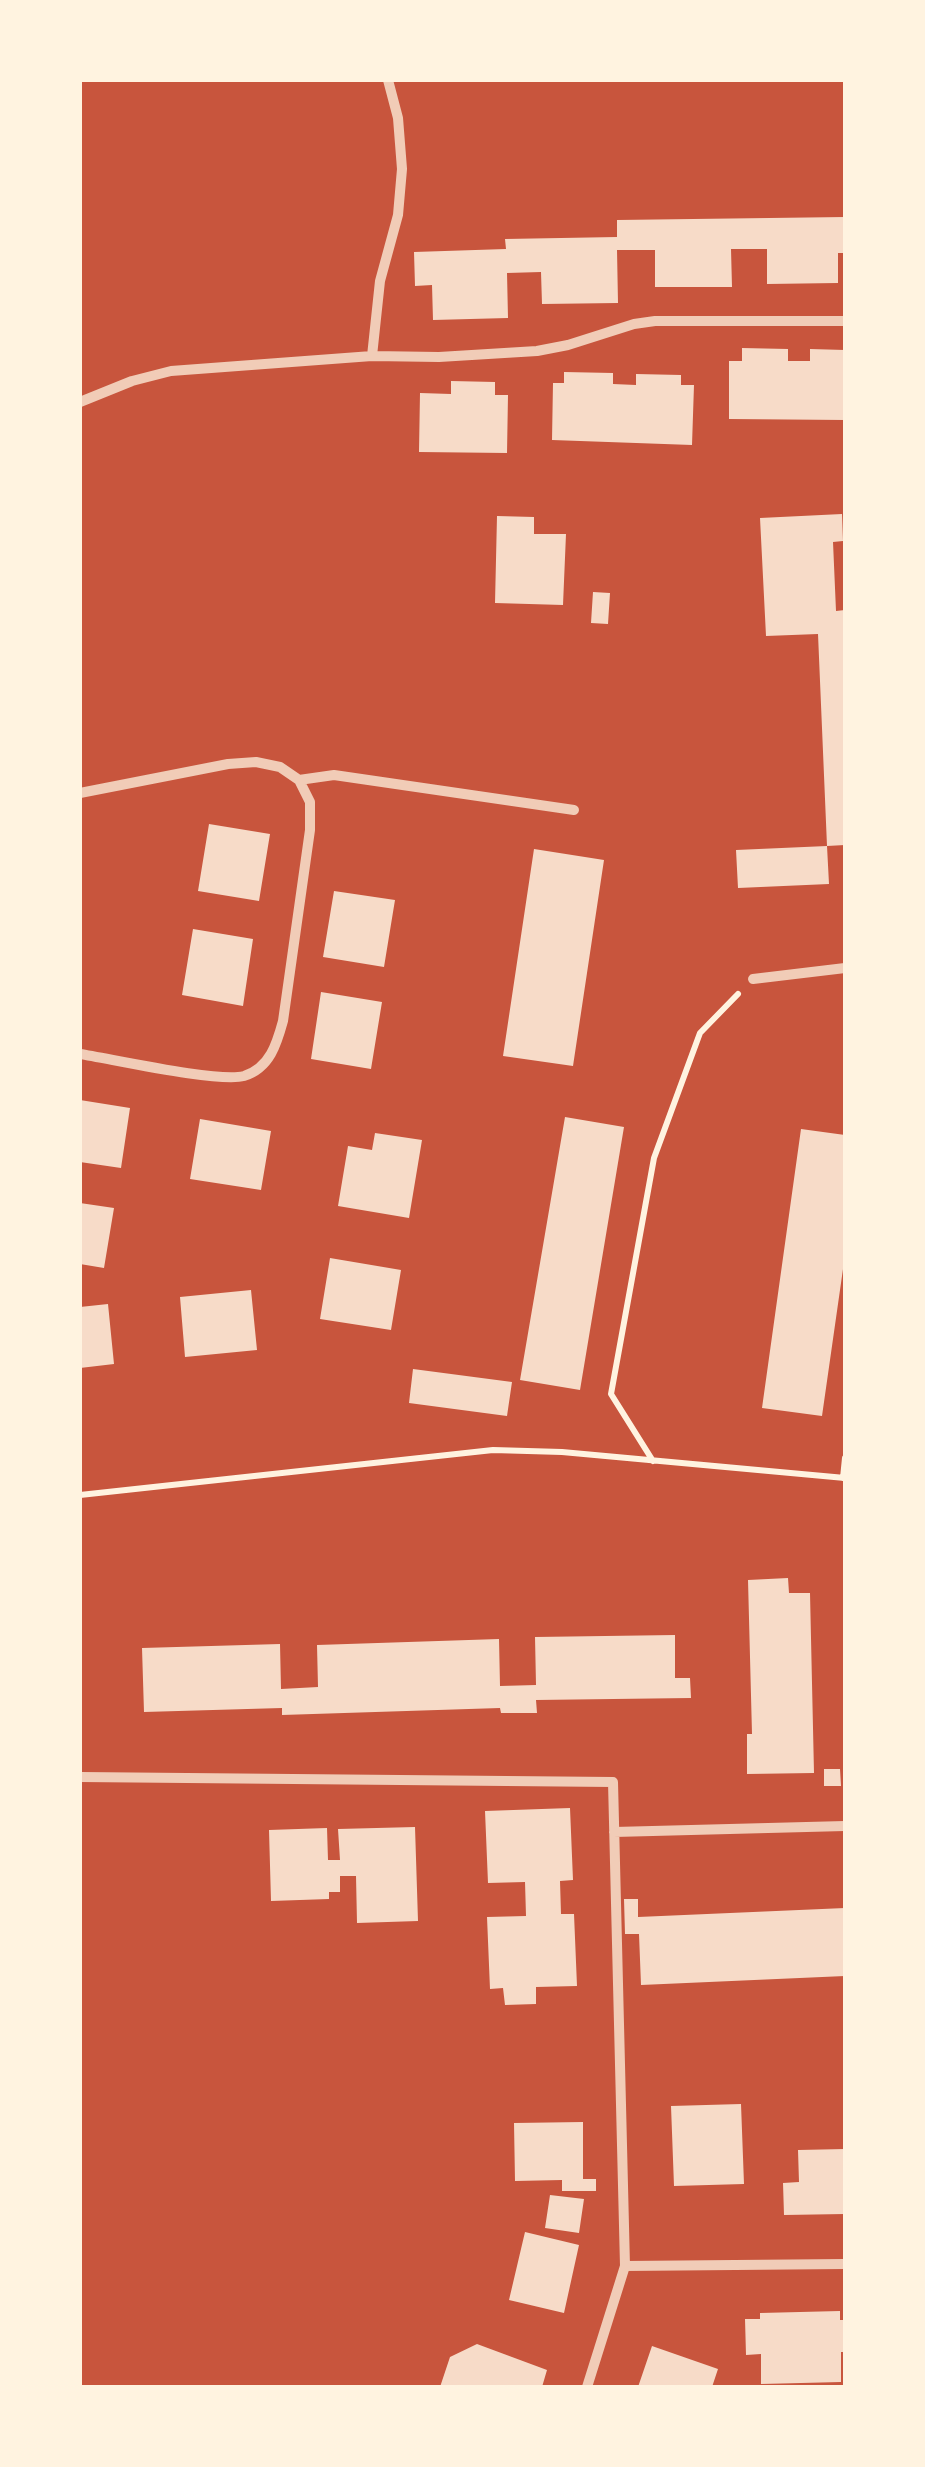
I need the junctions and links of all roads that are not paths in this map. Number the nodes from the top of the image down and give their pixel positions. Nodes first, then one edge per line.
1 (388, 80) edge
2 (845, 321) edge
3 (372, 356) junction
4 (80, 402) edge
5 (299, 780) junction
6 (80, 793) edge
7 (574, 810) dead end
8 (845, 968) edge
9 (753, 979) road end
10 (80, 1054) edge
11 (80, 1777) edge
12 (845, 1826) edge
13 (614, 1832) junction
14 (845, 2264) edge
15 (626, 2266) junction
16 (586, 2387) edge

1 - 3 street
2 - 3 street
3 - 4 street
5 - 6 street
5 - 7 street
5 - 10 street
8 - 9 street
11 - 13 street
12 - 13 street
13 - 15 street
14 - 15 street
15 - 16 street

